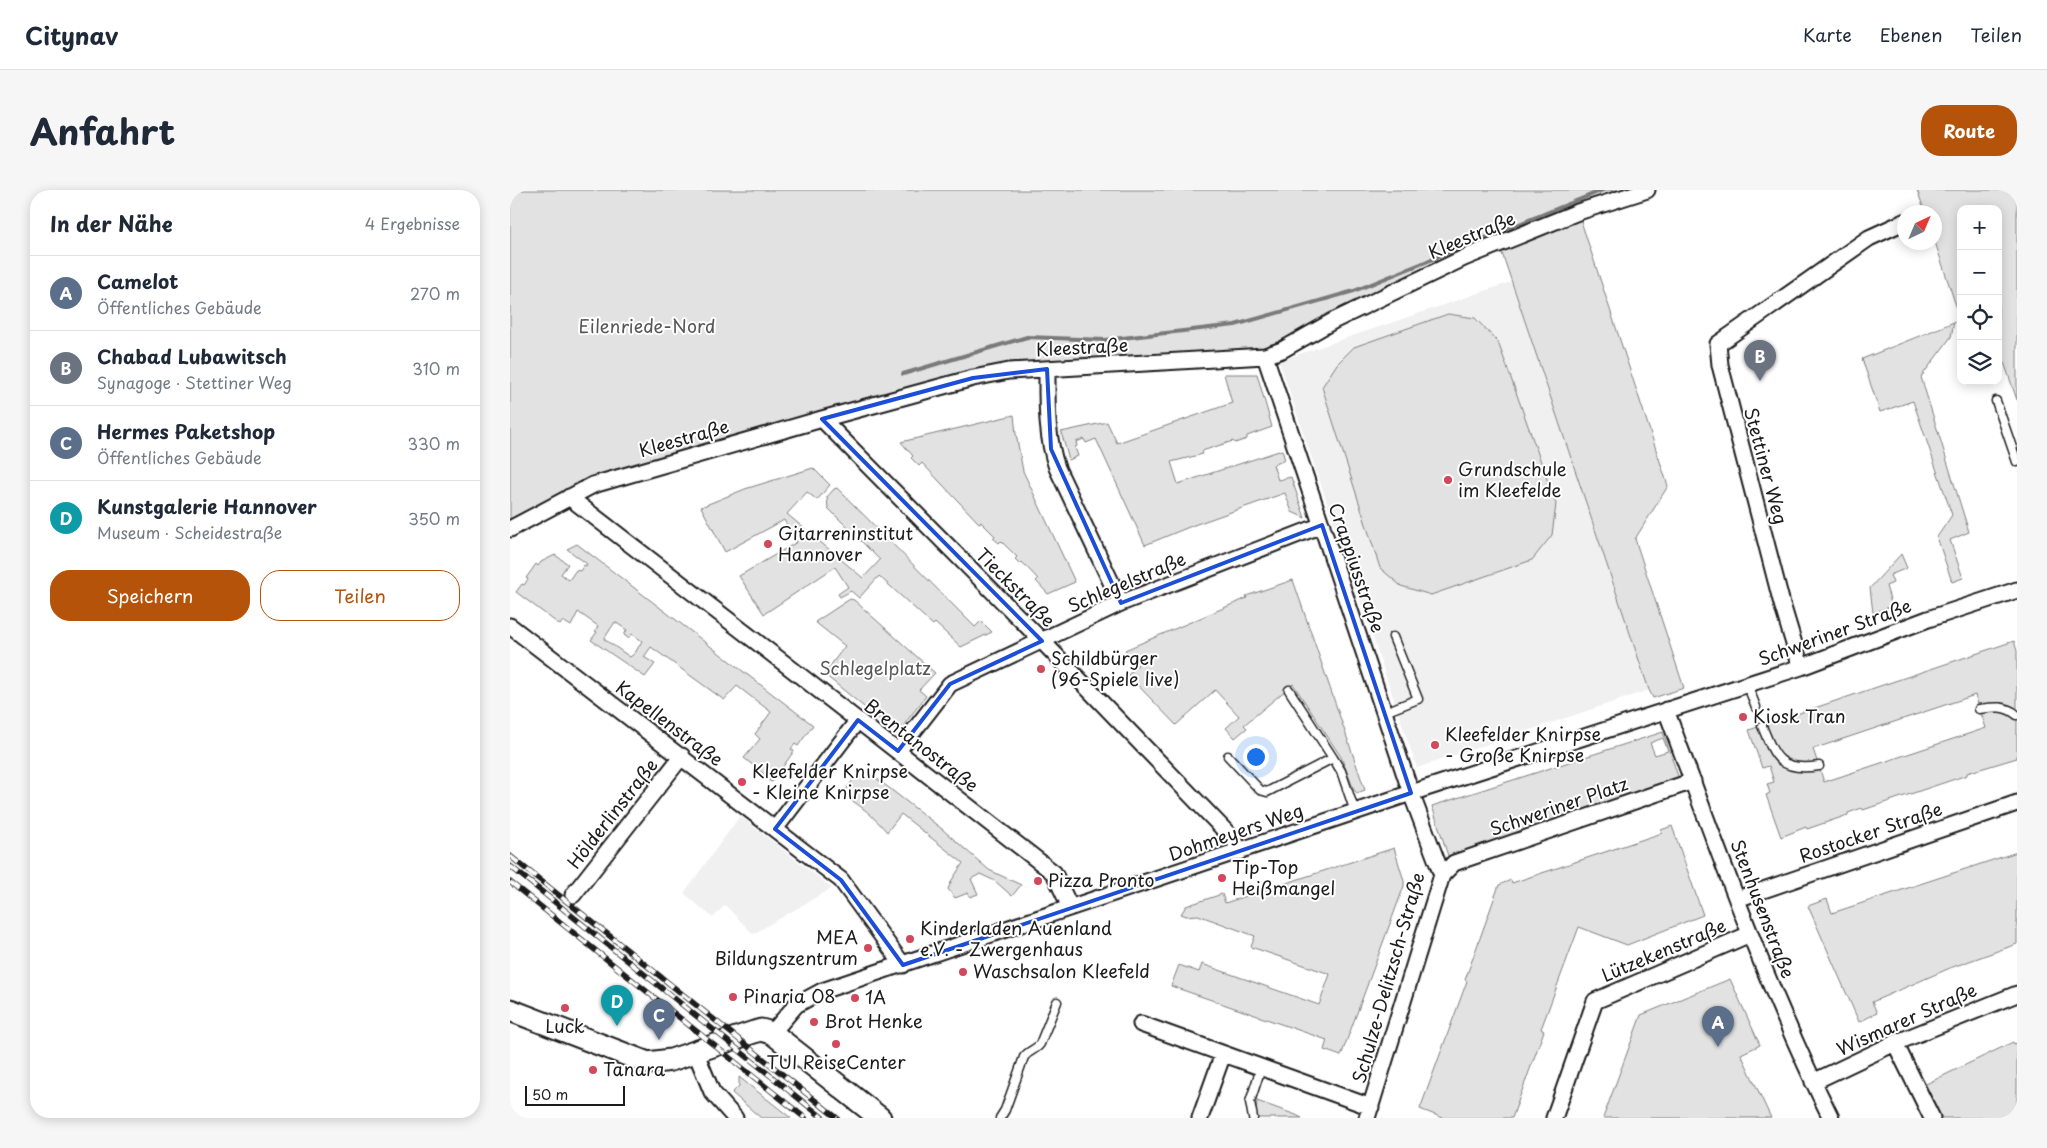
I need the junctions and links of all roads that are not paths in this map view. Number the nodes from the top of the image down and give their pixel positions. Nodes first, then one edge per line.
1 (1647, 190) edge
2 (1897, 225) edge
3 (1265, 356) junction
4 (1047, 369) junction
5 (1996, 401) dead end
6 (822, 419) junction
7 (2017, 462) edge
8 (569, 497) junction
9 (1322, 525) junction
10 (510, 529) edge
11 (2017, 590) edge
12 (1121, 603) junction
13 (510, 626) edge
14 (1394, 638) dead end
15 (1042, 641) junction
16 (1801, 667) junction
17 (1748, 684) junction
18 (1289, 690) dead end
19 (1756, 707) dead end
20 (1979, 709) dead end
21 (1666, 710) junction
22 (1385, 712) junction
23 (2017, 715) edge
24 (858, 720) junction
25 (1762, 726) dead end
26 (898, 751) junction
27 (682, 756) junction
28 (1228, 756) dead end
29 (1333, 758) junction
30 (1819, 766) dead end
31 (1693, 781) junction
32 (1412, 793) junction
33 (2017, 803) edge
34 (1355, 812) junction
35 (775, 829) junction
36 (1238, 852) junction
37 (1442, 876) junction
38 (573, 894) dead end
39 (1737, 899) junction
40 (1070, 908) junction
41 (1750, 934) junction
42 (903, 965) junction
43 (2017, 994) edge
44 (1057, 1002) dead end
45 (510, 1010) edge
46 (1141, 1024) dead end
47 (763, 1032) junction
48 (1895, 1043) junction
49 (695, 1052) junction
50 (1223, 1054) junction
51 (1261, 1068) junction
52 (1813, 1082) junction
53 (1369, 1113) edge
54 (731, 1117) edge
55 (880, 1118) edge
56 (1000, 1118) edge
57 (1200, 1118) edge
58 (1253, 1118) edge
59 (1554, 1118) edge
60 (1831, 1118) edge
61 (1932, 1118) edge

1 - 3 street, Kleestraße
2 - 16 street, Stettiner Weg
3 - 4 street, Kleestraße
3 - 9 street, Crappiusstraße
4 - 6 street, Kleestraße
4 - 12 street
5 - 7 lane
6 - 8 street, Kleestraße
6 - 15 street, Tieckstraße
8 - 10 street, Kleestraße
8 - 24 street, Brentanostraße
9 - 12 street, Schlegelstraße
9 - 22 street, Crappiusstraße
11 - 16 street, Schweriner Straße
12 - 15 street, Schlegelstraße
13 - 27 street, Kapellenstraße
14 - 22 lane
15 - 26 street, Schlegelstraße
15 - 36 street, Tieckstraße
16 - 17 street, Schweriner Straße
17 - 19 lane
17 - 21 street, Schweriner Straße
18 - 29 lane
20 - 23 lane
21 - 31 street, Stenhusenstraße
21 - 32 street
22 - 32 street, Crappiusstraße
24 - 26 street, Brentanostraße
24 - 35 street
25 - 30 lane
26 - 40 street, Brentanostraße
27 - 35 street, Kapellenstraße
27 - 38 street, Hölderlinstraße
28 - 29 lane
29 - 34 lane
31 - 37 street, Schweriner Platz
31 - 39 street, Stenhusenstraße
32 - 34 street, Dohmeyers Weg
32 - 37 street, Schulze-Delitzsch-Straße
33 - 39 street, Rostocker Straße
34 - 36 street, Dohmeyers Weg
35 - 42 street, Kapellenstraße
36 - 40 street, Dohmeyers Weg
37 - 53 street, Schulze-Delitzsch-Straße
39 - 41 street, Stenhusenstraße
40 - 42 street, Dohmeyers Weg
41 - 52 street, Stenhusenstraße
41 - 59 street, Lützekenstraße
42 - 47 street, Dohmeyers Weg
43 - 48 street, Wismarer Straße
44 - 56 lane
45 - 49 street
46 - 50 street
47 - 49 street
47 - 55 street
48 - 52 street, Wismarer Straße
48 - 61 street
49 - 54 street
50 - 51 street
50 - 57 street
51 - 53 street
51 - 58 lane
52 - 60 street, Stenhusenstraße

